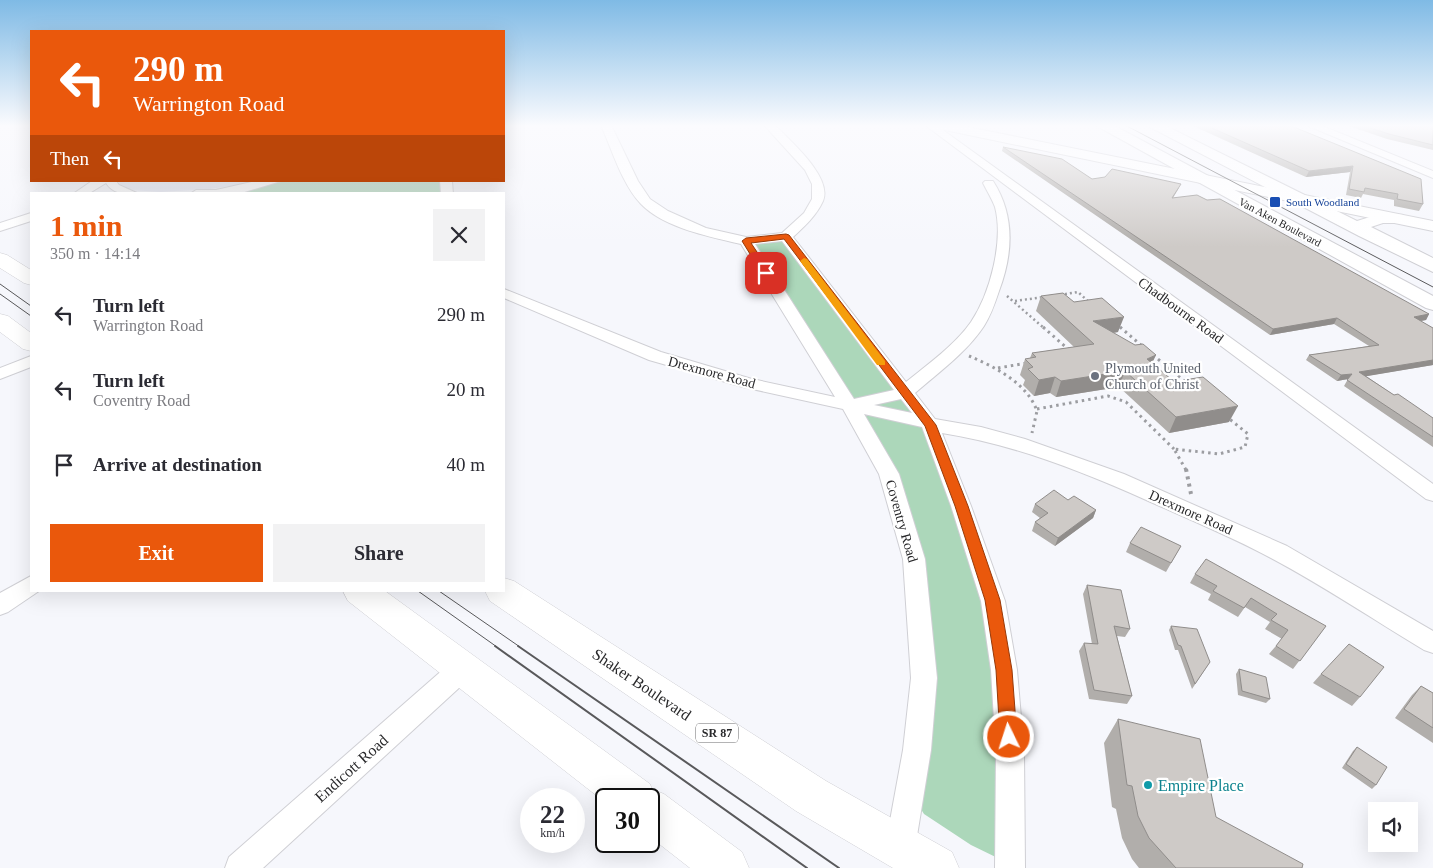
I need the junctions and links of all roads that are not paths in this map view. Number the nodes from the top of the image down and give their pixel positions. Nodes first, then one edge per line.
1 (625, 166) edge
2 (807, 166) edge
3 (984, 166) edge
4 (1137, 166) edge
5 (1177, 166) edge
6 (1234, 166) edge
7 (1410, 166) edge
8 (1424, 166) edge
9 (1419, 169) junction
10 (1433, 175) edge
11 (1202, 179) junction
12 (99, 182) edge
13 (111, 182) edge
14 (271, 182) edge
15 (989, 183) dead end
16 (82, 192) edge
17 (127, 192) edge
18 (230, 192) edge
19 (1301, 199) junction
20 (1030, 200) junction
21 (1002, 208) junction
22 (30, 218) edge
23 (1397, 219) junction
24 (1433, 226) edge
25 (0, 227) edge
26 (1365, 232) junction
27 (786, 237) junction
28 (746, 241) junction
29 (0, 259) edge
30 (1433, 266) edge
31 (30, 278) edge
32 (510, 296) edge
33 (1433, 304) edge
34 (0, 321) edge
35 (30, 343) edge
36 (30, 361) edge
37 (0, 374) edge
38 (904, 393) junction
39 (850, 406) junction
40 (929, 424) junction
41 (1433, 494) edge
42 (30, 586) edge
43 (361, 592) edge
44 (504, 592) edge
45 (0, 605) edge
46 (1433, 643) edge
47 (463, 668) junction
48 (621, 788) edge
49 (660, 817) edge
50 (898, 858) edge
51 (240, 868) edge
52 (726, 868) edge
53 (936, 868) edge
54 (1010, 868) edge

1 - 28 street
2 - 27 street
3 - 20 street, Chadbourne Road
4 - 11 street
5 - 11 main road, Van Aken Boulevard
6 - 19 main road
7 - 9 street
8 - 9 street
9 - 10 street
11 - 19 street
11 - 33 main road, Van Aken Boulevard
12 - 16 street
13 - 17 street
14 - 18 street
15 - 21 street
19 - 23 street
19 - 26 main road
20 - 21 street
20 - 41 street, Chadbourne Road
21 - 38 street
22 - 25 street
23 - 24 street
23 - 26 main road
26 - 30 main road
27 - 28 street
27 - 38 street
28 - 39 street, Coventry Road
29 - 31 main road
32 - 39 street, Drexmore Road
34 - 35 main road
36 - 37 street
38 - 39 street
38 - 40 street
39 - 40 street, Drexmore Road
39 - 50 street, Coventry Road
40 - 46 street, Drexmore Road
40 - 54 street
42 - 45 street
43 - 47 main road
44 - 50 main road, Shaker Boulevard / SR 87
47 - 48 main road
47 - 51 street, Endicott Road
49 - 52 main road
50 - 53 main road, Shaker Boulevard / SR 87

